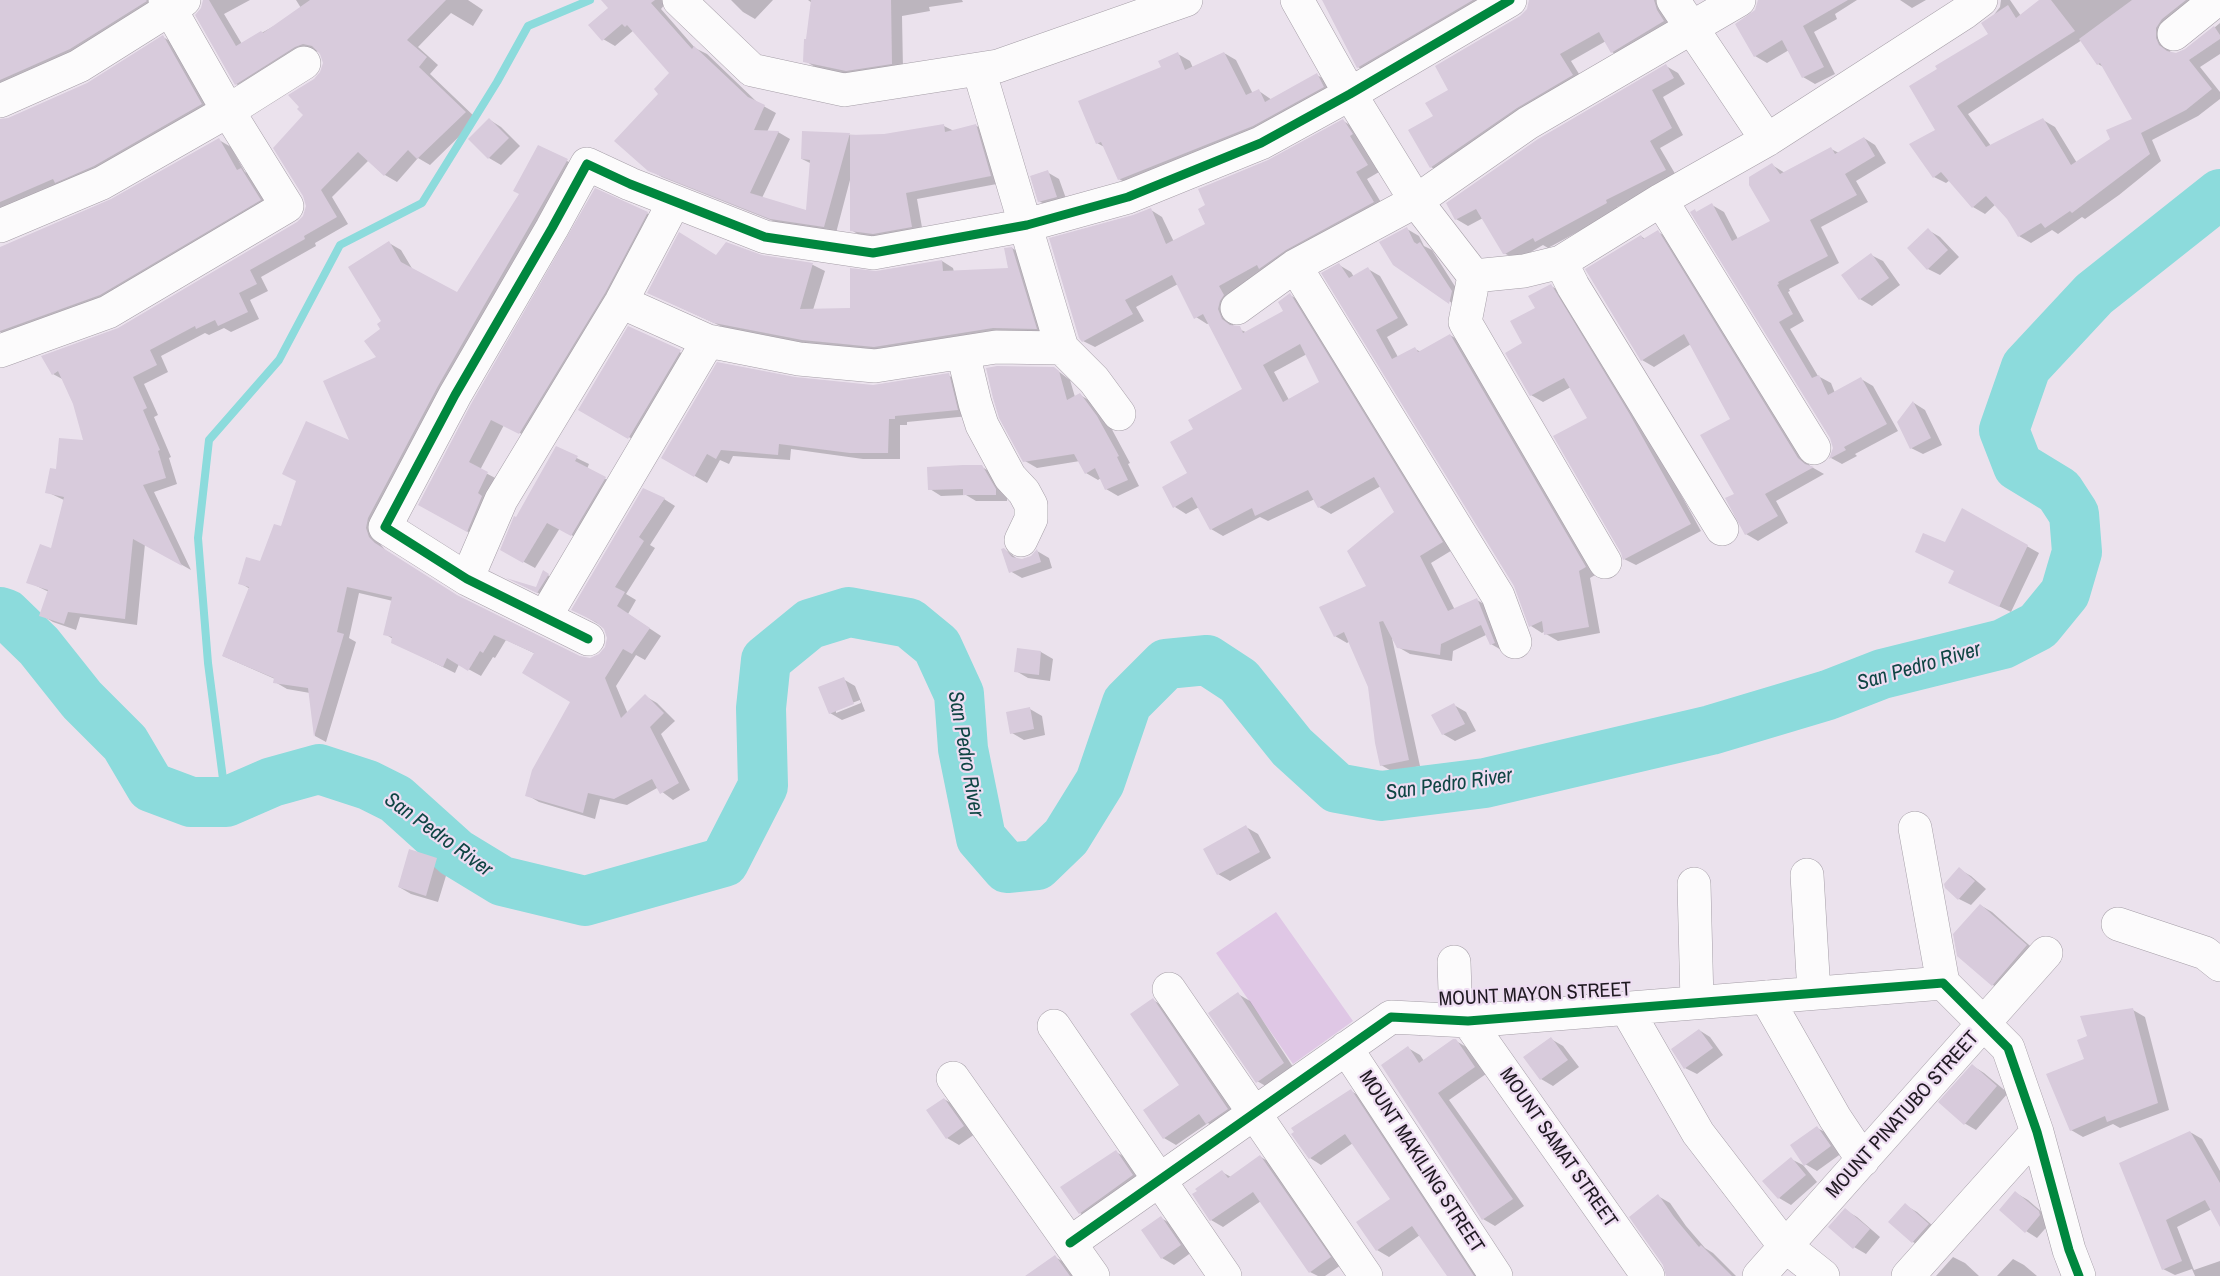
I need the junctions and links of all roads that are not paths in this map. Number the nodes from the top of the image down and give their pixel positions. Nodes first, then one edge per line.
1 (680, 0) edge
2 (1186, 0) edge
3 (1296, 0) edge
4 (1510, 0) edge
5 (1673, 0) edge
6 (1739, 0) edge
7 (1980, 0) edge
8 (2216, 0) edge
9 (173, 3) edge
10 (1690, 28) junction
11 (2174, 34) dead end
12 (304, 63) dead end
13 (979, 70) junction
14 (1350, 94) junction
15 (0, 101) edge
16 (228, 111) junction
17 (1767, 140) junction
18 (1661, 200) junction
19 (1416, 201) junction
20 (674, 202) junction
21 (1027, 225) junction
22 (0, 226) edge
23 (1561, 262) junction
24 (1295, 266) junction
25 (1474, 276) junction
26 (621, 302) junction
27 (1236, 308) dead end
28 (708, 341) junction
29 (1062, 348) junction
30 (0, 351) edge
31 (963, 353) junction
32 (1119, 414) dead end
33 (1814, 448) dead end
34 (1722, 530) dead end
35 (1021, 540) dead end
36 (1605, 562) dead end
37 (467, 579) junction
38 (545, 617) junction
39 (588, 639) dead end
40 (1515, 642) dead end
41 (1915, 828) dead end
42 (1807, 875) dead end
43 (1694, 884) dead end
44 (2118, 924) dead end
45 (2046, 953) dead end
46 (1454, 962) dead end
47 (2220, 965) edge
48 (1943, 982) junction
49 (1169, 989) dead end
50 (1814, 993) junction
51 (1766, 997) junction
52 (1697, 1002) junction
53 (1626, 1008) junction
54 (1462, 1021) junction
55 (1984, 1024) junction
56 (1054, 1026) dead end
57 (1346, 1048) junction
58 (954, 1078) dead end
59 (1254, 1113) junction
60 (2037, 1132) junction
61 (1863, 1161) junction
62 (1160, 1179) junction
63 (1070, 1243) junction
64 (1785, 1245) junction
65 (2074, 1263) edge
66 (1093, 1276) edge
67 (1225, 1276) edge
68 (1366, 1276) edge
69 (1496, 1276) edge
70 (1648, 1276) edge
71 (1759, 1276) edge
72 (1823, 1276) edge
73 (1908, 1276) edge
74 (2049, 1276) edge

1 - 13 street
2 - 13 street
3 - 14 street
4 - 14 street
5 - 10 street
6 - 10 street
7 - 17 street
8 - 11 street
9 - 15 street
9 - 16 street
10 - 17 street
10 - 19 street
12 - 16 street
13 - 21 street
14 - 19 street
14 - 21 street
16 - 22 street
16 - 30 street
17 - 18 street
18 - 23 street
18 - 33 street
19 - 24 street
19 - 25 street
20 - 21 street
20 - 26 street
20 - 37 street
21 - 29 street
23 - 25 street
23 - 34 street
24 - 27 street
24 - 40 street
25 - 36 street
26 - 28 street
26 - 37 street
28 - 31 street
28 - 38 street
29 - 31 street
29 - 32 street
31 - 35 street
37 - 38 street
38 - 39 street
41 - 48 street
42 - 50 street
43 - 52 street
44 - 47 street
45 - 55 street, MOUNT PINATUBO STREET
46 - 54 street
48 - 50 street, MOUNT MAYON STREET
48 - 55 street
49 - 59 street
50 - 51 street, MOUNT MAYON STREET
51 - 52 street, MOUNT MAYON STREET
51 - 61 street
52 - 53 street, MOUNT MAYON STREET
53 - 54 street, MOUNT MAYON STREET
53 - 64 street
54 - 57 street, MOUNT MAYON STREET
54 - 70 street, MOUNT SAMAT STREET
55 - 60 street
55 - 61 street, MOUNT PINATUBO STREET
56 - 62 street
57 - 59 street, MOUNT MAYON STREET
57 - 69 street, MOUNT MAKILING STREET
58 - 63 street
59 - 62 street, MOUNT MAYON STREET
59 - 68 street
60 - 65 street
60 - 73 street
61 - 64 street, MOUNT PINATUBO STREET
62 - 63 street, MOUNT MAYON STREET
62 - 67 street
63 - 66 street
64 - 71 street, MOUNT PINATUBO STREET
64 - 72 street
65 - 74 street

